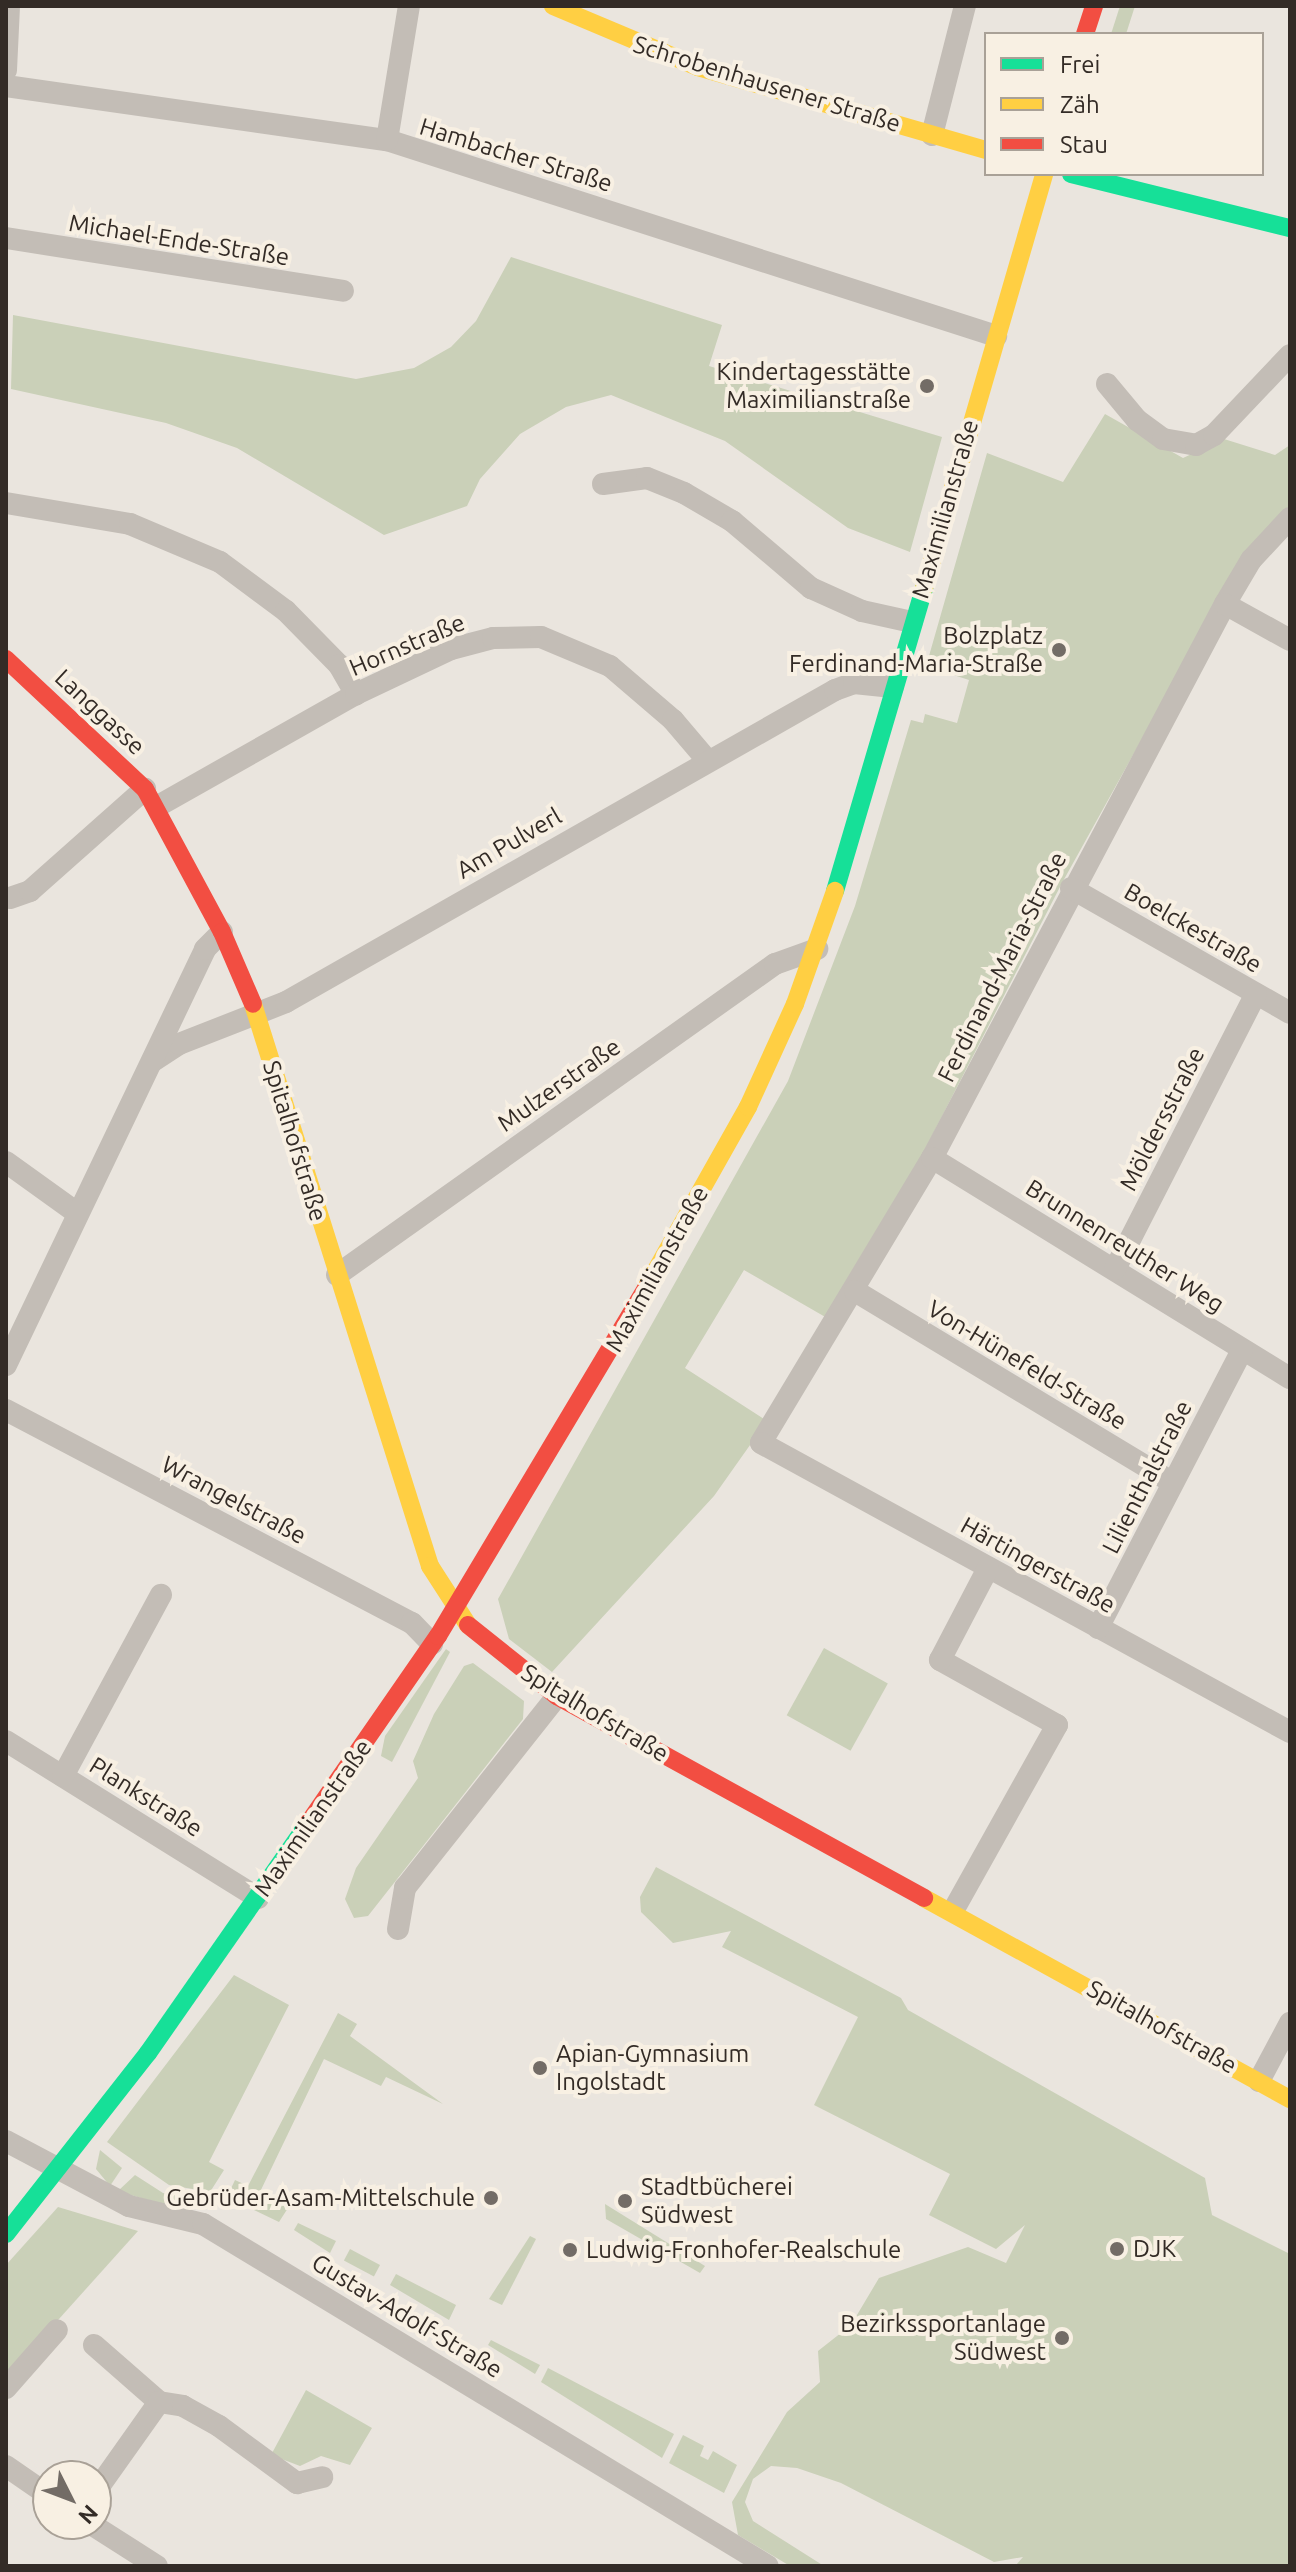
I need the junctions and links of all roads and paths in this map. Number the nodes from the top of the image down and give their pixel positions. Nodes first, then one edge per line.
1 (9, 6) edge
2 (409, 6) edge
3 (553, 6) edge
4 (965, 6) edge
5 (1094, 6) edge
6 (1086, 32) edge
7 (6, 70) edge
8 (6, 86) edge
9 (932, 135) junction
10 (387, 140) junction
11 (984, 149) edge
12 (1043, 176) edge
13 (1079, 176) edge
14 (1290, 228) edge
15 (6, 238) edge
16 (343, 291) dead end
17 (996, 336) junction
18 (1290, 355) edge
19 (1107, 384) dead end
20 (603, 484) dead end
21 (6, 503) edge
22 (1290, 518) edge
23 (1225, 604) junction
24 (912, 622) junction
25 (1290, 640) edge
26 (6, 659) edge
27 (893, 687) junction
28 (356, 694) junction
29 (707, 760) junction
30 (151, 797) junction
31 (1071, 888) junction
32 (10, 898) dead end
33 (222, 932) junction
34 (817, 949) junction
35 (1256, 994) junction
36 (1290, 1013) edge
37 (258, 1016) junction
38 (153, 1061) junction
39 (932, 1158) junction
40 (6, 1162) edge
41 (77, 1213) junction
42 (1115, 1269) junction
43 (337, 1275) junction
44 (855, 1291) junction
45 (1242, 1350) junction
46 (6, 1365) edge
47 (1290, 1378) edge
48 (6, 1410) edge
49 (761, 1443) joint
50 (1173, 1483) junction
51 (988, 1568) junction
52 (161, 1595) dead end
53 (455, 1606) junction
54 (1098, 1628) junction
55 (432, 1644) junction
56 (557, 1696) junction
57 (1290, 1732) edge
58 (6, 1741) edge
59 (63, 1776) junction
60 (258, 1898) junction
61 (953, 1911) junction
62 (398, 1929) dead end
63 (1290, 2023) edge
64 (1259, 2081) junction
65 (1290, 2099) edge
66 (6, 2141) edge
67 (59, 2169) junction
68 (6, 2234) edge
69 (57, 2330) dead end
70 (94, 2345) dead end
71 (6, 2388) edge
72 (159, 2402) junction
73 (6, 2466) edge
74 (112, 2468) edge
75 (322, 2477) dead end
76 (32, 2484) edge
77 (112, 2537) edge
78 (157, 2566) edge
79 (768, 2566) edge

1 - 7 street
2 - 10 street
3 - 9 street, Schrobenhausener Straße
4 - 9 street
5 - 6 street
8 - 10 street, Hambacher Straße
9 - 11 street, Schrobenhausener Straße
10 - 17 street, Hambacher Straße
12 - 17 street, Maximilianstraße
13 - 14 street
15 - 16 street, Michael-Ende-Straße
17 - 24 street, Maximilianstraße
18 - 19 street
20 - 24 street
21 - 28 street
22 - 23 street, Ferdinand-Maria-Straße
23 - 25 street
23 - 31 street, Ferdinand-Maria-Straße
24 - 27 street, Maximilianstraße
26 - 30 street, Langgasse
27 - 29 street, Am Pulverl
27 - 34 street, Maximilianstraße
28 - 29 street, Hornstraße
28 - 30 street, Hornstraße
29 - 37 street, Am Pulverl
30 - 32 street, Hornstraße
30 - 33 street, Spitalhofstraße
31 - 35 street, Boelckestraße
31 - 39 street, Ferdinand-Maria-Straße
33 - 37 street, Spitalhofstraße
33 - 38 street
34 - 43 street, Mulzerstraße
34 - 53 street, Maximilianstraße
35 - 36 street, Boelckestraße
35 - 42 street, Möldersstraße
37 - 38 street, Am Pulverl
37 - 43 street, Spitalhofstraße
38 - 41 street
39 - 42 street, Brunnenreuther Weg
39 - 44 street, Ferdinand-Maria-Straße
40 - 41 street
41 - 46 street
42 - 45 street, Brunnenreuther Weg
43 - 53 street, Spitalhofstraße
44 - 49 street, Ferdinand-Maria-Straße
44 - 50 street, Von-Hünefeld-Straße
45 - 47 street, Brunnenreuther Weg
45 - 50 street, Lilienthalstraße
48 - 55 street, Wrangelstraße
49 - 51 street, Härtingerstraße
50 - 54 street, Lilienthalstraße
51 - 54 street, Härtingerstraße
51 - 61 street
52 - 59 street
53 - 55 street, Maximilianstraße
53 - 56 street, Spitalhofstraße
54 - 57 street, Härtingerstraße
55 - 60 street, Maximilianstraße
56 - 61 street, Spitalhofstraße
56 - 62 street
58 - 59 street, Plankstraße
59 - 60 street, Plankstraße
60 - 67 street, Maximilianstraße
61 - 64 street, Spitalhofstraße
63 - 64 street
64 - 65 street, Spitalhofstraße
66 - 67 street, Gustav-Adolf-Straße
67 - 68 street, Maximilianstraße
67 - 79 street, Gustav-Adolf-Straße
69 - 71 street
70 - 72 street
72 - 74 street
72 - 75 street
73 - 76 street
77 - 78 street

